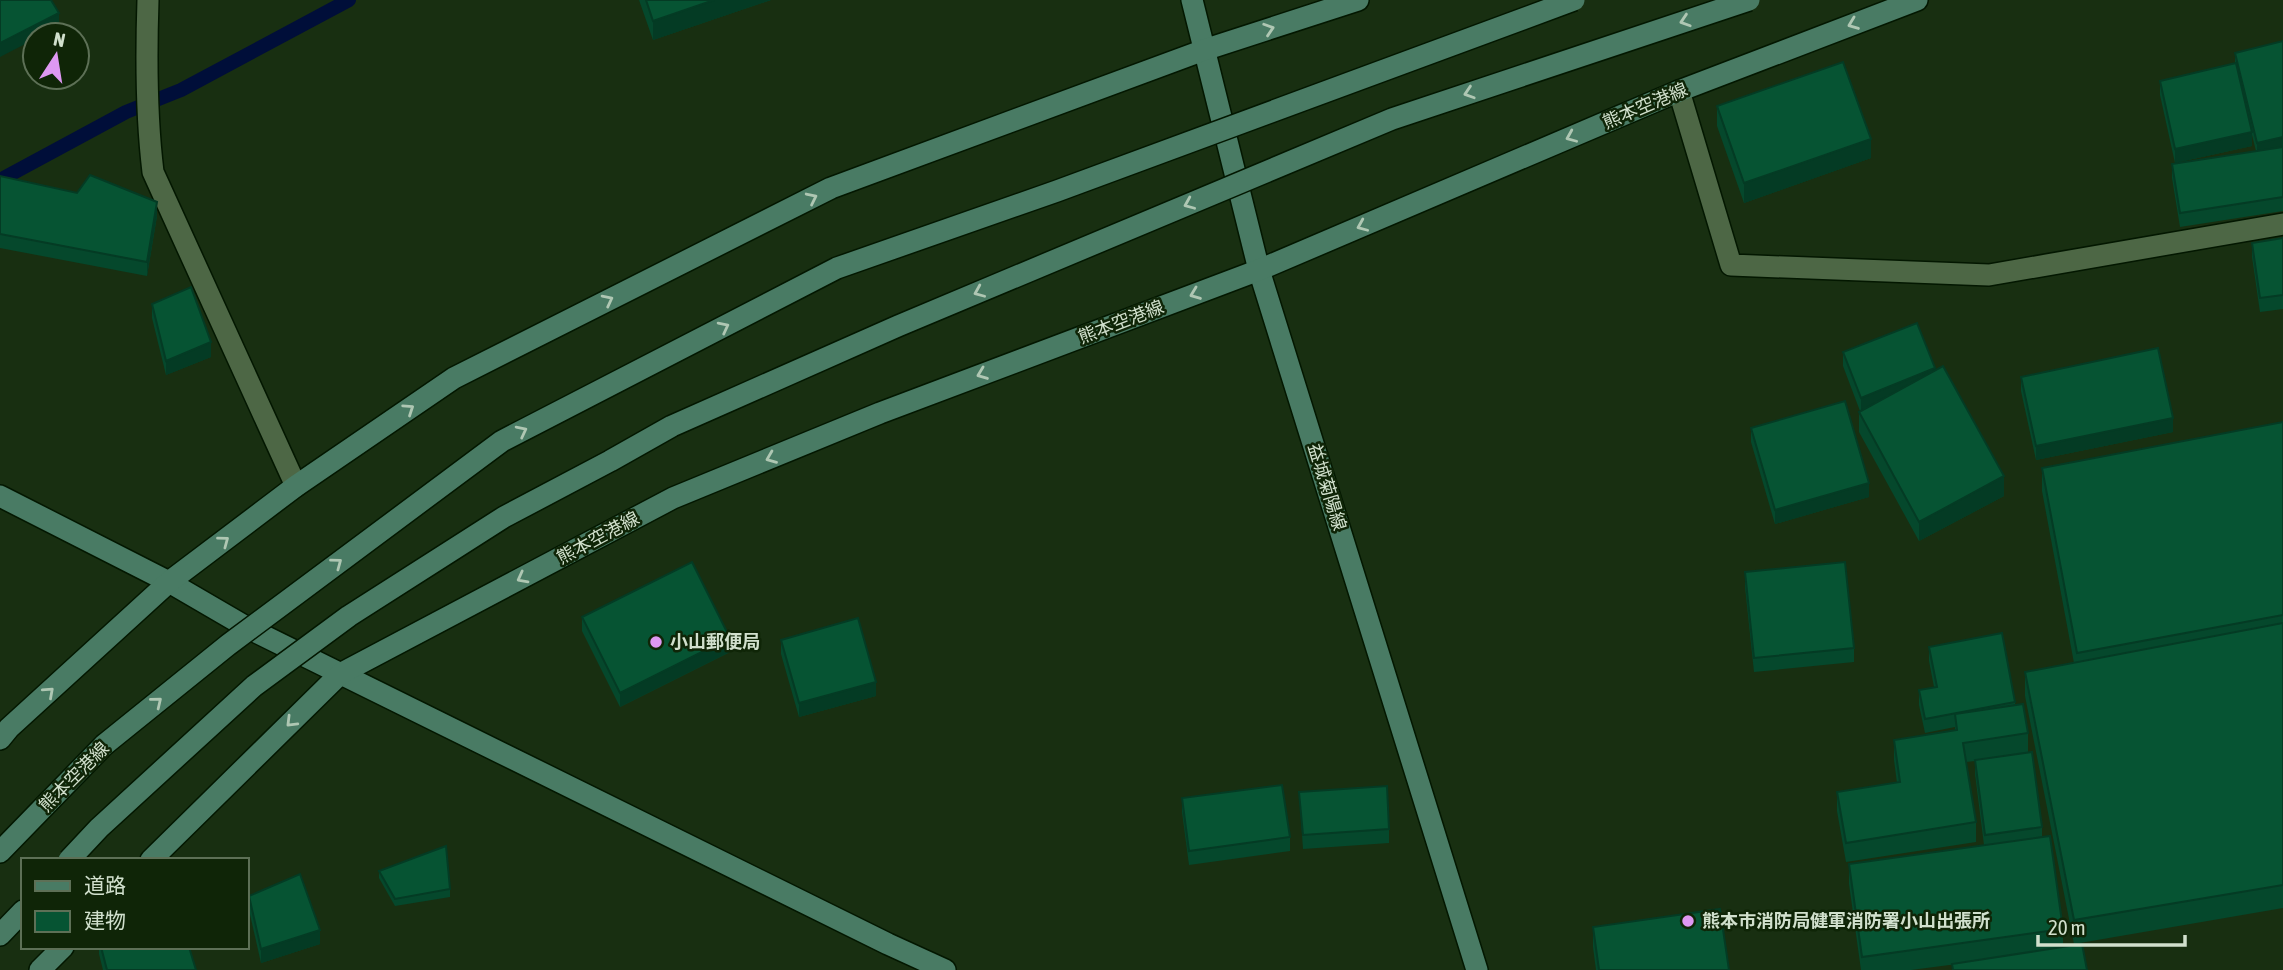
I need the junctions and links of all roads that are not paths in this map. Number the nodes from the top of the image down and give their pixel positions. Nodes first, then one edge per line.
1 (148, 0) edge
2 (1192, 0) edge
3 (1359, 0) edge
4 (1574, 0) edge
5 (1749, 0) edge
6 (1917, 0) edge
7 (1204, 50) junction
8 (1679, 91) junction
9 (2283, 225) edge
10 (1259, 270) junction
11 (296, 486) junction
12 (0, 496) edge
13 (169, 582) junction
14 (340, 674) junction
15 (0, 739) edge
16 (0, 852) edge
17 (71, 858) edge
18 (153, 858) edge
19 (21, 913) edge
20 (0, 935) edge
21 (61, 949) edge
22 (40, 970) edge
23 (945, 970) edge
24 (1477, 970) edge

1 - 11 street
2 - 7 main road, 益城菊陽線
7 -> 3 main road
16 -> 4 main road, 熊本空港線, bridge
5 -> 17 main road, bridge
6 -> 8 main road, 熊本空港線
7 - 10 main road, 益城菊陽線
11 -> 7 main road
8 - 9 street
8 -> 10 main road, 熊本空港線
10 -> 14 main road, 熊本空港線
10 - 24 main road, 益城菊陽線
13 -> 11 main road
12 - 13 main road
13 - 14 main road
15 -> 13 main road
14 -> 18 main road, 熊本空港線
14 - 23 main road
19 - 20 main road
21 - 22 main road

